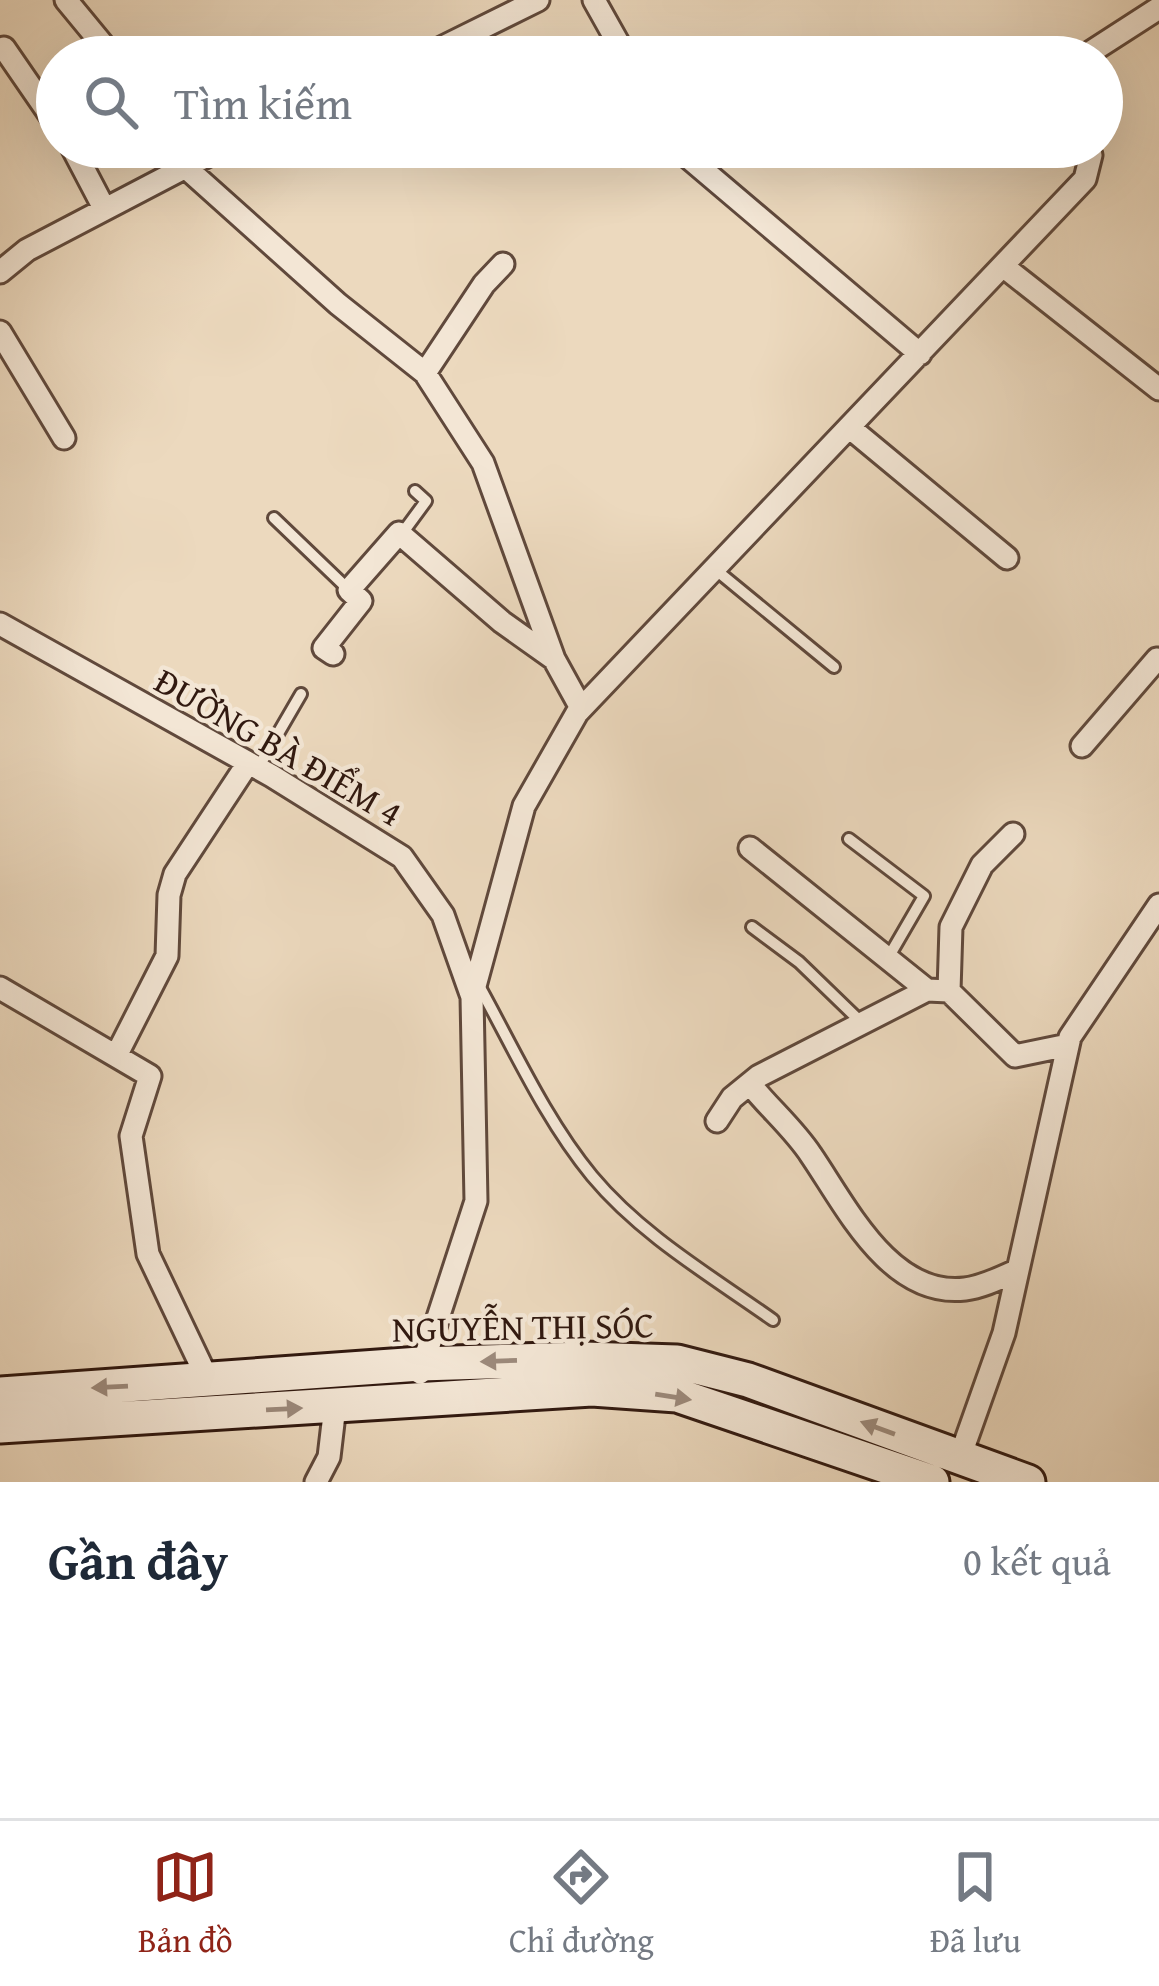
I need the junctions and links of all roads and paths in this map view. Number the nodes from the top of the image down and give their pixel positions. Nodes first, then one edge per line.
1 (66, 0) edge
2 (538, 0) edge
3 (594, 0) edge
4 (1159, 8) edge
5 (96, 36) edge
6 (465, 36) edge
7 (614, 36) edge
8 (1116, 36) edge
9 (4, 48) dead end
10 (36, 94) edge
11 (83, 168) edge
12 (160, 168) edge
13 (190, 168) edge
14 (701, 168) edge
15 (1087, 168) edge
16 (104, 208) junction
17 (503, 265) dead end
18 (1003, 266) junction
19 (0, 272) edge
20 (0, 332) edge
21 (920, 354) junction
22 (425, 374) junction
23 (1159, 388) edge
24 (849, 427) junction
25 (64, 438) dead end
26 (415, 491) dead end
27 (274, 518) dead end
28 (401, 535) junction
29 (1007, 559) dead end
30 (713, 568) junction
31 (349, 590) junction
32 (0, 624) edge
33 (333, 654) dead end
34 (1158, 658) edge
35 (554, 659) junction
36 (834, 667) dead end
37 (301, 694) dead end
38 (581, 708) junction
39 (1082, 746) dead end
40 (253, 765) junction
41 (1013, 834) dead end
42 (849, 838) dead end
43 (750, 848) dead end
44 (1159, 905) edge
45 (752, 927) dead end
46 (888, 958) junction
47 (0, 988) edge
48 (474, 989) junction
49 (938, 991) junction
50 (863, 1025) junction
51 (1068, 1045) junction
52 (116, 1056) junction
53 (750, 1084) junction
54 (717, 1121) dead end
55 (1018, 1270) junction
56 (773, 1320) dead end
57 (420, 1364) junction
58 (209, 1382) junction
59 (0, 1394) edge
60 (421, 1401) junction
61 (335, 1406) junction
62 (0, 1426) edge
63 (960, 1457) junction
64 (911, 1478) edge
65 (316, 1482) edge
66 (1028, 1482) edge

1 - 5 street
2 - 6 street
3 - 7 street
4 - 8 street
9 - 10 street
11 - 16 street
12 - 16 street
13 - 22 street
14 - 21 street
15 - 18 street
16 - 19 street
17 - 22 street
18 - 21 street
18 - 23 street
20 - 25 street
21 - 24 street
22 - 35 street
24 - 29 street
24 - 30 street
26 - 28 lane
27 - 31 lane
28 - 31 street
28 - 35 street
30 - 36 lane
30 - 38 street
31 - 33 street
32 - 40 street, ĐƯỜNG BÀ ĐIỂM 4
34 - 39 street
35 - 38 street
37 - 40 lane
38 - 48 street
40 - 48 street, ĐƯỜNG BÀ ĐIỂM 4
40 - 52 street
41 - 49 street
42 - 46 lane
43 - 46 street
44 - 51 street
45 - 50 lane
46 - 49 street
47 - 52 street
48 - 56 lane
48 - 57 street, ĐƯỜNG BÀ ĐIỂM 4
49 - 50 street
49 - 51 street
50 - 53 street
51 - 55 street
52 - 58 street
53 - 54 street
53 - 55 street
55 - 63 street
57 - 58 main road, NGUYỄN THỊ SÓC
57 - 60 street, ĐƯỜNG BÀ ĐIỂM 4
63 -> 57 main road, NGUYỄN THỊ SÓC
58 -> 59 main road, NGUYỄN THỊ SÓC
60 - 61 main road, NGUYỄN THỊ SÓC
60 -> 64 main road, NGUYỄN THỊ SÓC
62 -> 61 main road, NGUYỄN THỊ SÓC
61 - 65 street
63 - 66 main road, NGUYỄN THỊ SÓC

